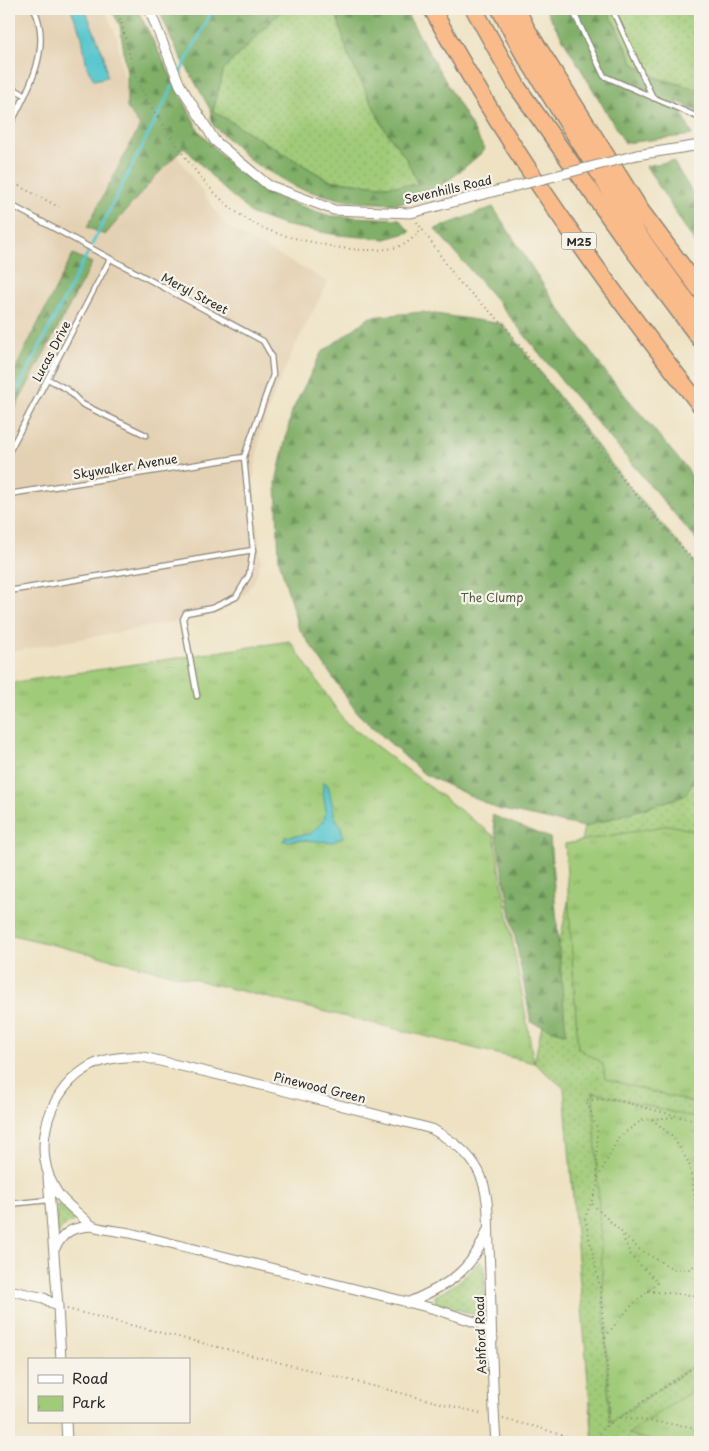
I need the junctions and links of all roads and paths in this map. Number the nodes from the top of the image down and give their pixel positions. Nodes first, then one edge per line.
1 (34, 9) edge
2 (117, 9) edge
3 (149, 9) edge
4 (432, 9) edge
5 (474, 9) edge
6 (493, 9) edge
7 (500, 9) edge
8 (517, 9) edge
9 (572, 9) edge
10 (612, 9) edge
11 (9, 86) edge
12 (25, 95) junction
13 (9, 98) edge
14 (653, 98) junction
15 (9, 111) edge
16 (700, 118) edge
17 (9, 127) edge
18 (700, 145) edge
19 (9, 187) edge
20 (9, 204) edge
21 (58, 207) dead end
22 (411, 213) junction
23 (422, 228) junction
24 (622, 235) junction
25 (110, 259) junction
26 (700, 290) edge
27 (700, 319) edge
28 (700, 339) edge
29 (48, 379) junction
30 (700, 405) edge
31 (146, 435) dead end
32 (9, 452) edge
33 (244, 457) junction
34 (9, 494) edge
35 (253, 550) junction
36 (700, 568) edge
37 (9, 591) edge
38 (196, 696) dead end
39 (676, 1116) junction
40 (652, 1119) junction
41 (700, 1122) edge
42 (47, 1172) junction
43 (597, 1180) junction
44 (49, 1200) junction
45 (591, 1203) junction
46 (9, 1204) edge
47 (700, 1215) edge
48 (93, 1226) junction
49 (488, 1228) junction
50 (621, 1232) junction
51 (54, 1250) junction
52 (700, 1261) edge
53 (9, 1290) edge
54 (648, 1291) junction
55 (700, 1296) edge
56 (406, 1303) junction
57 (58, 1306) junction
58 (604, 1337) junction
59 (493, 1340) junction
60 (61, 1358) edge
61 (700, 1363) edge
62 (621, 1416) junction
63 (494, 1417) junction
64 (66, 1424) edge
65 (605, 1427) junction
66 (700, 1428) edge
67 (67, 1442) edge
68 (496, 1442) edge
69 (582, 1442) edge
70 (594, 1442) edge

1 - 12 lane
2 - 23 path
3 - 22 street, Sevenhills Road
4 - 30 highway, M25
5 - 24 highway
6 - 24 highway
7 - 27 highway
8 - 26 highway
9 - 14 lane
10 - 14 lane
11 - 12 lane
12 - 17 lane
13 - 15 path
14 - 16 lane
18 - 22 street, Sevenhills Road, bridge
19 - 21 path
20 - 25 lane, Meryl Street
22 - 23 path
23 - 36 path
24 - 28 highway
25 - 29 lane, Lucas Drive
25 - 33 lane, Meryl Street
29 - 31 lane
29 - 32 lane, Lucas Drive
33 - 34 lane, Skywalker Avenue
33 - 35 lane
35 - 37 lane
35 - 38 lane
39 - 40 path
39 - 41 path
39 - 43 path
40 - 43 path
40 - 47 path
42 - 44 street, Pinewood Green
42 - 48 street, Pinewood Green
42 - 49 street, Pinewood Green
43 - 45 path
44 - 46 lane
44 - 51 street, Pinewood Green
45 - 50 path
45 - 58 path
48 - 51 street
48 - 56 street
49 - 56 street, Pinewood Green
49 - 59 street, Ashford Road
50 - 52 path
50 - 54 path
51 - 57 street, Pinewood Green
53 - 57 street
54 - 55 path
54 - 58 path
56 - 59 street
57 - 60 street, Pinewood Green
57 - 63 path
58 - 65 path
59 - 63 street, Ashford Road
61 - 62 path
62 - 65 path
62 - 66 path
63 - 68 street, Ashford Road
63 - 69 path
64 - 67 street
65 - 70 path

